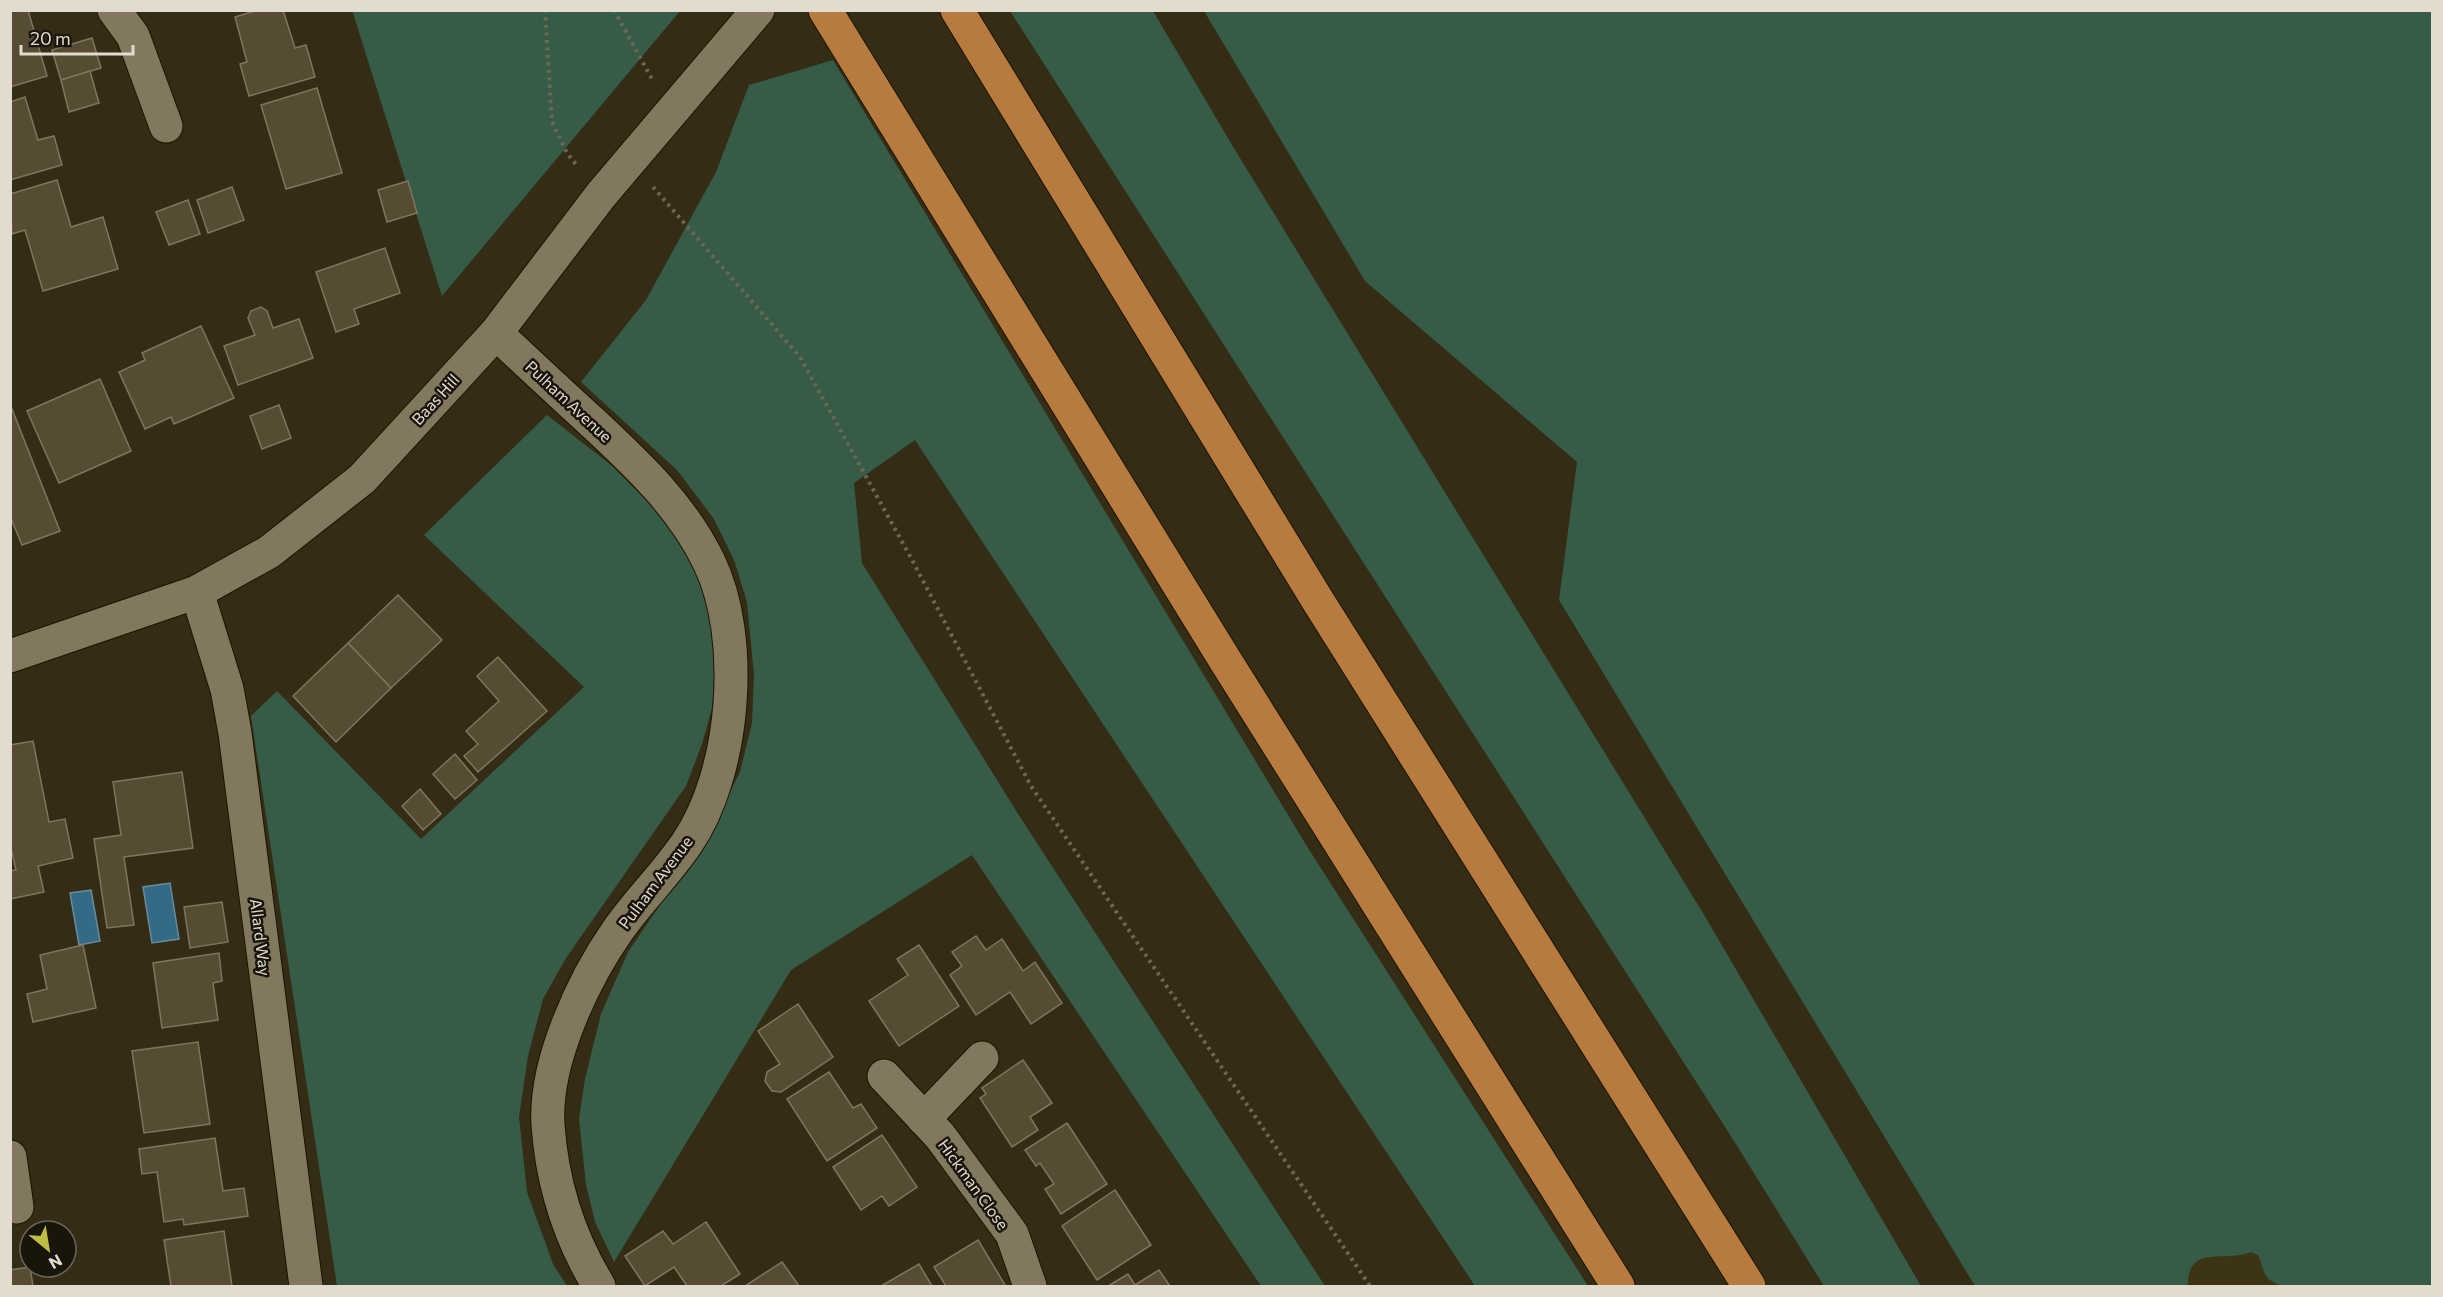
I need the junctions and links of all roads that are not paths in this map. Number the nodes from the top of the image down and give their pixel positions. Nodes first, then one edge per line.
1 (114, 10) edge
2 (825, 10) edge
3 (957, 10) edge
4 (749, 20) edge
5 (166, 126) dead end
6 (496, 333) junction
7 (197, 592) junction
8 (10, 656) edge
9 (982, 1058) dead end
10 (884, 1076) dead end
11 (924, 1119) junction
12 (10, 1157) edge
13 (17, 1207) dead end
14 (306, 1287) edge
15 (599, 1287) edge
16 (1030, 1287) edge
17 (1618, 1287) edge
18 (1749, 1287) edge

1 - 5 street
2 - 17 highway
3 - 18 highway
4 - 6 street, Baas Hill
6 - 7 street, Baas Hill
6 - 15 street, Pulham Avenue
7 - 8 street, Baas Hill
7 - 14 street, Allard Way
9 - 11 street
10 - 11 street, Hickman Close
11 - 16 street, Hickman Close
12 - 13 street

